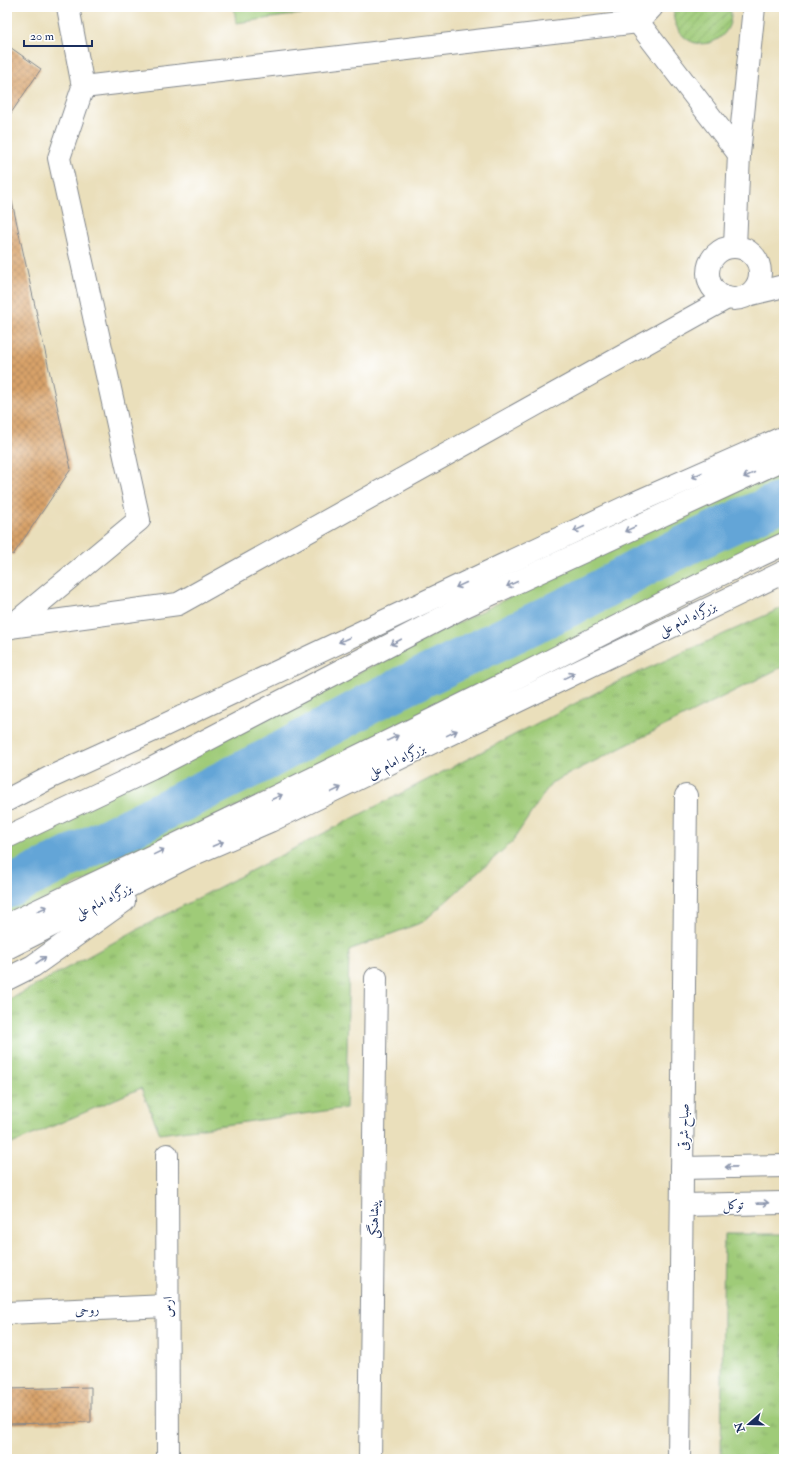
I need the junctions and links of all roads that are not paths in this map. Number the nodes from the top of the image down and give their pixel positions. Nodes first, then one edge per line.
1 (68, 7) edge
2 (754, 7) edge
3 (645, 15) edge
4 (83, 87) junction
5 (739, 154) junction
6 (735, 246) junction
7 (784, 286) edge
8 (751, 294) junction
9 (727, 298) junction
10 (784, 437) edge
11 (784, 459) edge
12 (784, 544) edge
13 (784, 572) edge
14 (9, 628) edge
15 (51, 777) junction
16 (7, 789) edge
17 (686, 796) dead end
18 (7, 800) edge
19 (7, 837) edge
20 (187, 857) junction
21 (7, 925) edge
22 (7, 948) edge
23 (376, 978) dead end
24 (7, 979) edge
25 (167, 1155) dead end
26 (784, 1166) edge
27 (682, 1168) junction
28 (784, 1203) edge
29 (682, 1205) junction
30 (167, 1306) junction
31 (7, 1313) edge
32 (168, 1459) edge
33 (370, 1459) edge
34 (679, 1459) edge

1 - 4 main road
2 - 5 main road
3 - 4 main road
3 - 5 main road
4 - 14 main road
5 - 6 main road
6 - 8 main road
6 - 9 main road
7 - 8 main road
8 - 9 main road
9 - 14 main road
10 -> 15 main road
11 -> 19 main road
21 -> 12 main road
20 -> 13 main road, بزرگراه امام علی
15 - 16 main road
15 - 18 main road
17 - 27 main road, صباح شرقی
20 - 22 main road, بزرگراه امام علی
24 -> 20 main road
23 - 33 main road, پیشاهنگی
25 - 30 main road, ارس
26 -> 27 main road
27 - 29 main road, صباح شرقی
29 -> 28 main road, توکل
29 - 34 main road, صباح شرقی
30 - 31 main road, روحی
30 - 32 main road, ارس

